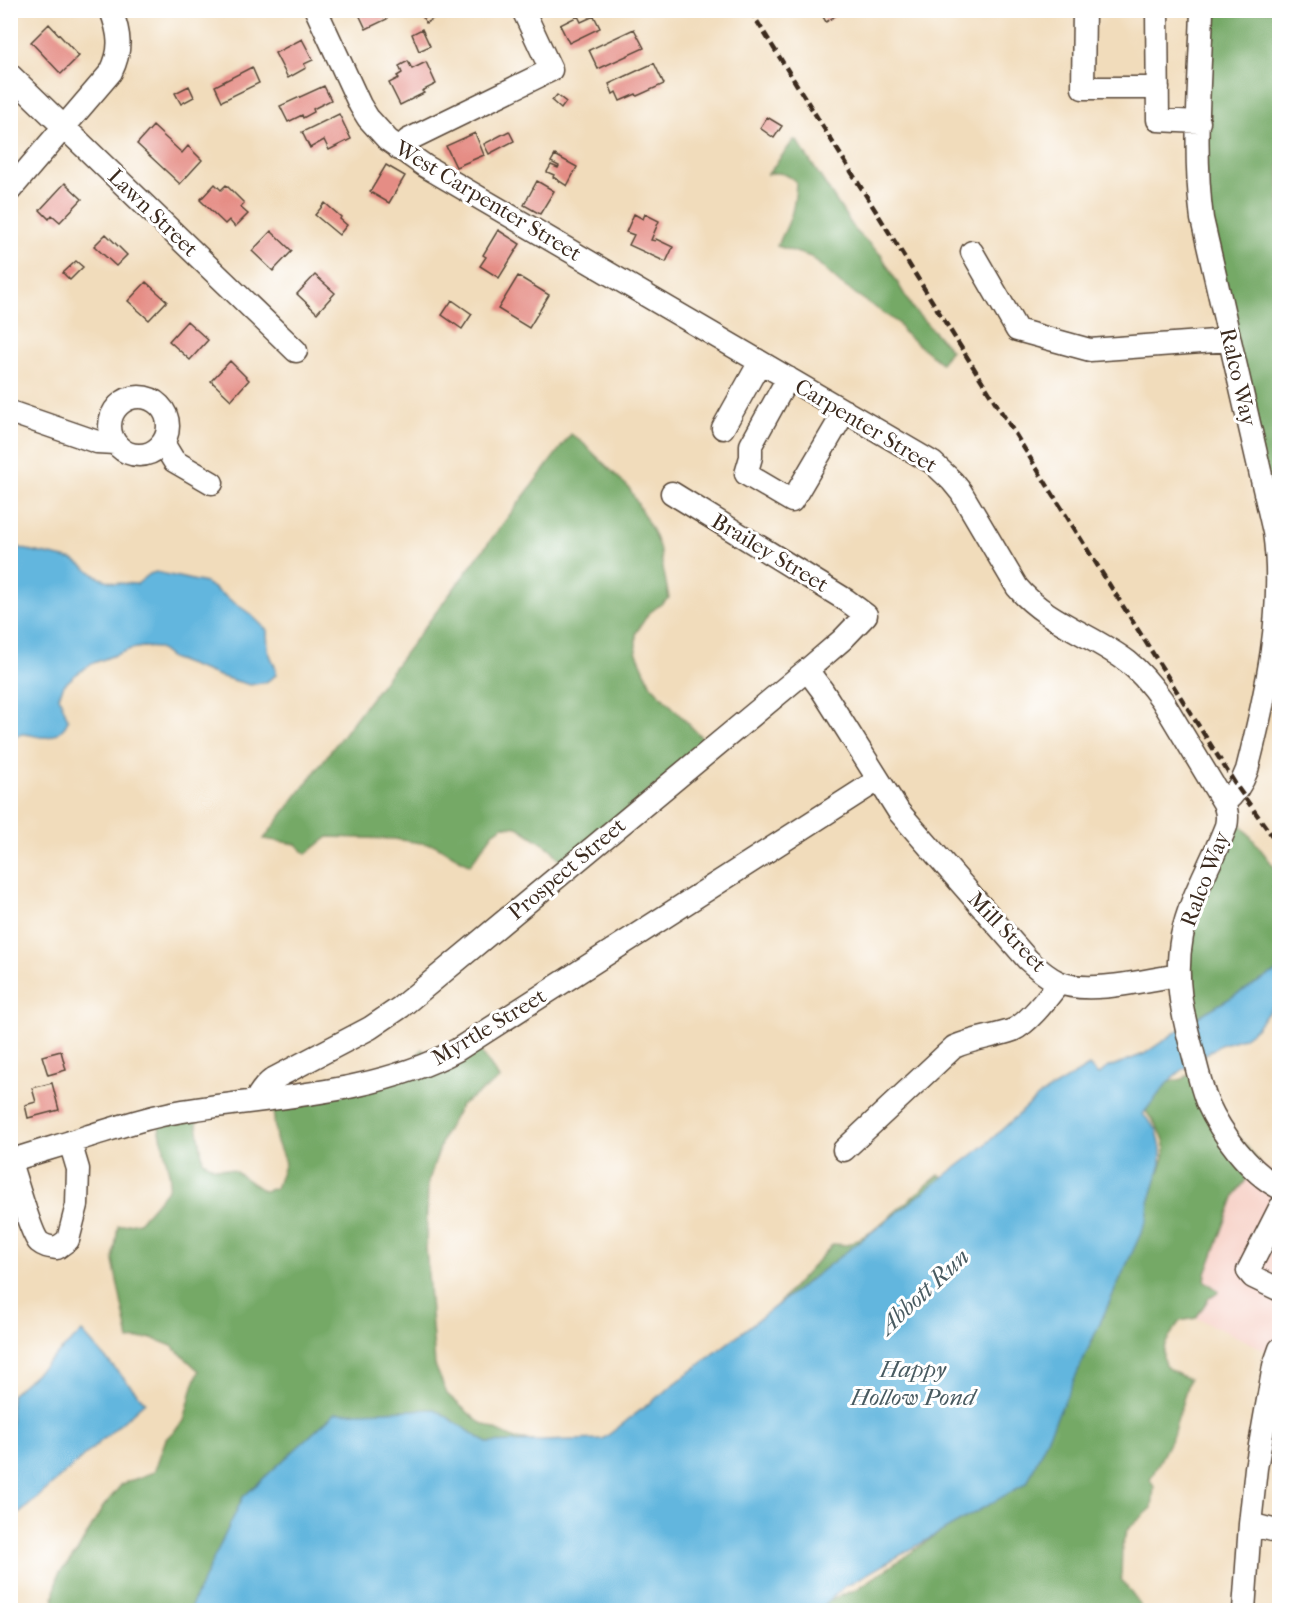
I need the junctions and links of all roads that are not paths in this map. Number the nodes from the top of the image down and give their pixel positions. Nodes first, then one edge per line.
1 (111, 10) edge
2 (316, 10) edge
3 (523, 10) edge
4 (1084, 10) edge
5 (1157, 10) edge
6 (1202, 10) edge
7 (10, 75) edge
8 (1158, 88) junction
9 (1199, 122) junction
10 (64, 127) junction
11 (399, 149) junction
12 (10, 190) edge
13 (972, 252) dead end
14 (686, 319) joint
15 (1229, 340) junction
16 (296, 351) dead end
17 (760, 362) junction
18 (788, 378) junction
19 (845, 411) junction
20 (10, 412) edge
21 (723, 428) dead end
22 (115, 443) junction
23 (163, 443) junction
24 (212, 483) dead end
25 (672, 494) dead end
26 (866, 615) joint
27 (807, 670) junction
28 (878, 780) junction
29 (1224, 804) junction
30 (1178, 975) junction
31 (1059, 983) junction
32 (256, 1100) junction
33 (60, 1146) junction
34 (844, 1150) dead end
35 (10, 1161) edge
36 (1280, 1188) edge
37 (1280, 1208) edge
38 (1280, 1290) edge
39 (1280, 1349) edge
40 (1250, 1524) junction
41 (1280, 1532) edge
42 (1244, 1611) edge

1 - 10 street
2 - 11 street, West Carpenter Street
3 - 11 street
4 - 8 street
5 - 8 street
6 - 9 street, Ralco Way
7 - 10 street, Lawn Street
8 - 9 street
9 - 15 street, Ralco Way
10 - 12 street
10 - 16 street, Lawn Street
11 - 14 street, West Carpenter Street
13 - 15 street
14 - 17 street, Carpenter Street
15 - 29 street, Ralco Way
17 - 18 street, Carpenter Street
17 - 21 street
18 - 19 street, Carpenter Street
18 - 19 street
19 - 29 street, Carpenter Street
20 - 22 street
22 - 23 street
22 - 23 street
23 - 24 street
25 - 26 street, Brailey Street
26 - 27 street, Prospect Street
27 - 28 street, Mill Street
27 - 32 street, Prospect Street
28 - 31 street, Mill Street
28 - 32 street, Myrtle Street
29 - 30 street, Ralco Way
30 - 31 street, Mill Street
30 - 36 street
31 - 34 street
32 - 33 street, Myrtle Street
33 - 35 street, Myrtle Street
33 - 35 street
37 - 38 street
39 - 40 street
40 - 41 street
40 - 42 street

